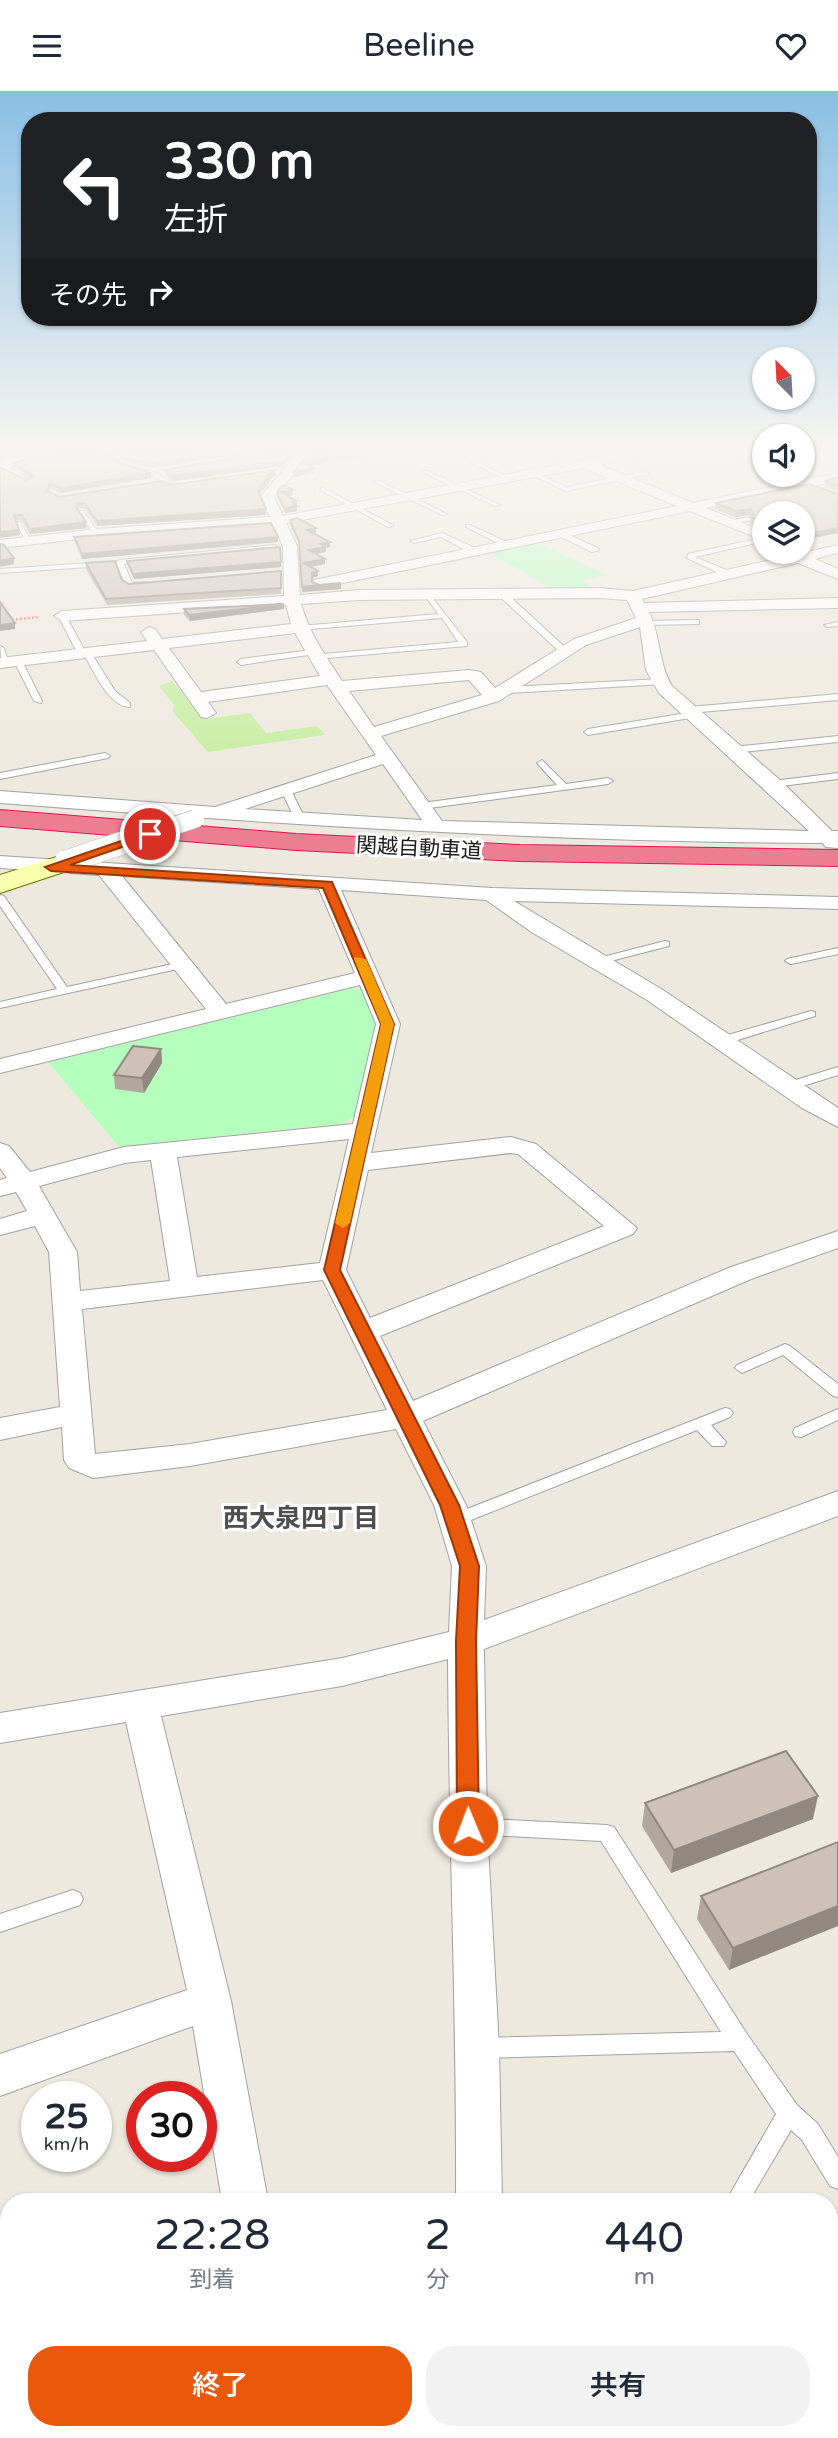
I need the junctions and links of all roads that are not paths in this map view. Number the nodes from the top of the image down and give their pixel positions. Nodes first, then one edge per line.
1 (120, 562) junction
2 (125, 562) edge
3 (289, 562) edge
4 (413, 562) edge
5 (699, 562) edge
6 (815, 562) edge
7 (767, 564) edge
8 (0, 571) edge
9 (728, 574) junction
10 (838, 574) edge
11 (156, 583) edge
12 (288, 583) junction
13 (129, 585) junction
14 (501, 593) junction
15 (428, 594) junction
16 (838, 603) edge
17 (134, 604) junction
18 (640, 612) junction
19 (62, 615) joint
20 (443, 616) junction
21 (696, 622) dead end
22 (828, 625) dead end
23 (838, 625) edge
24 (300, 628) junction
25 (159, 645) junction
26 (565, 652) junction
27 (85, 654) junction
28 (314, 655) junction
29 (6, 659) edge
30 (241, 662) dead end
31 (660, 682) junction
32 (334, 683) junction
33 (501, 693) junction
34 (838, 697) edge
35 (196, 698) junction
36 (37, 701) dead end
37 (127, 705) dead end
38 (691, 713) junction
39 (208, 715) dead end
40 (588, 732) dead end
41 (372, 733) junction
42 (838, 739) edge
43 (733, 750) junction
44 (105, 757) dead end
45 (387, 757) junction
46 (542, 763) dead end
47 (0, 776) edge
48 (838, 776) edge
49 (608, 781) dead end
50 (773, 784) junction
51 (564, 787) junction
52 (285, 788) junction
53 (3, 799) edge
54 (422, 806) junction
55 (204, 816) junction
56 (300, 819) junction
57 (436, 826) junction
58 (0, 839) edge
59 (835, 845) edge
60 (0, 862) edge
61 (59, 865) junction
62 (106, 870) junction
63 (838, 881) edge
64 (0, 884) edge
65 (328, 885) junction
66 (492, 894) junction
67 (0, 898) edge
68 (838, 903) edge
69 (665, 944) dead end
70 (838, 951) edge
71 (599, 961) junction
72 (791, 961) dead end
73 (182, 965) junction
74 (368, 977) junction
75 (64, 991) junction
76 (0, 1005) edge
77 (220, 1013) junction
78 (811, 1014) dead end
79 (724, 1040) junction
80 (0, 1066) edge
81 (838, 1071) edge
82 (790, 1086) junction
83 (838, 1119) edge
84 (365, 1130) junction
85 (0, 1151) edge
86 (163, 1152) junction
87 (356, 1163) junction
88 (12, 1185) edge
89 (43, 1215) junction
90 (0, 1227) edge
91 (838, 1239) edge
92 (332, 1270) junction
93 (186, 1288) junction
94 (67, 1302) junction
95 (364, 1331) junction
96 (742, 1368) dead end
97 (838, 1392) edge
98 (725, 1413) dead end
99 (76, 1414) junction
100 (838, 1414) edge
101 (405, 1417) junction
102 (700, 1423) junction
103 (0, 1429) edge
104 (802, 1432) dead end
105 (718, 1442) dead end
106 (838, 1503) edge
107 (455, 1520) junction
108 (466, 1641) junction
109 (141, 1707) junction
110 (0, 1728) edge
111 (468, 1826) junction
112 (73, 1899) dead end
113 (0, 1923) edge
114 (210, 2001) junction
115 (739, 2041) junction
116 (478, 2048) junction
117 (0, 2075) edge
118 (789, 2113) junction
119 (838, 2178) edge
120 (245, 2193) edge
121 (479, 2193) edge
122 (742, 2193) edge

1 - 2 lane
1 - 8 lane
1 - 13 lane
3 - 12 street
4 - 12 street
5 - 9 lane
6 - 10 street
7 - 9 street
9 - 18 street
11 - 13 lane
12 - 15 street
12 - 17 street
12 - 24 street
13 - 17 lane
14 - 15 street
14 - 18 street
14 - 26 lane
15 - 20 lane
16 - 18 street
17 - 19 street
17 - 25 street
18 - 21 lane
18 - 26 street
18 - 31 street
19 - 27 lane
20 - 24 lane
20 - 28 lane
22 - 23 lane
24 - 25 street
24 - 28 street
25 - 27 street
25 - 35 street
26 - 33 street
27 - 29 street
27 - 37 lane
28 - 30 lane
28 - 32 street
29 - 36 lane
31 - 33 lane
31 - 38 street
32 - 33 street
32 - 35 street
32 - 41 street
33 - 41 street
34 - 38 lane
35 - 39 street
38 - 40 lane
38 - 43 street
41 - 45 street
42 - 43 lane
43 - 50 street
44 - 47 lane
45 - 52 street
45 - 54 street
46 - 51 lane
48 - 50 lane
49 - 51 lane
50 - 59 street
51 - 54 lane
52 - 55 street
52 - 56 lane
53 - 55 street
53 - 59 highway, 関越自動車道
54 - 57 street
55 - 56 street
55 - 61 street, bridge
56 - 57 street
57 - 59 street
58 - 63 highway, 関越自動車道
60 - 61 street
61 - 62 street
61 - 64 street
62 - 65 street
62 - 73 street
65 - 66 street
65 - 74 street
66 - 68 street
66 - 71 street
67 - 75 lane
69 - 71 lane
70 - 72 lane
71 - 79 street
73 - 75 lane
73 - 77 street
74 - 77 street
74 - 84 street
75 - 76 lane
77 - 80 street
78 - 79 lane
79 - 82 street
81 - 82 lane
82 - 83 street
84 - 86 street
84 - 87 street
85 - 88 street
86 - 88 street
86 - 93 street
87 - 92 street
87 - 95 street
88 - 89 street
89 - 90 street
89 - 94 street
91 - 101 street
92 - 93 street
92 - 95 street
93 - 94 street
94 - 99 street
95 - 101 street
96 - 97 lane
98 - 102 lane
99 - 101 street
99 - 103 street
100 - 104 lane
101 - 107 street
102 - 105 lane
102 - 107 lane
106 - 108 street
107 - 108 street
108 - 109 street
108 - 111 street
109 - 110 street
109 - 114 street
111 - 115 lane
111 - 116 street
112 - 113 lane
114 - 117 street
114 - 120 street
115 - 116 lane
115 - 118 lane
116 - 121 street
118 - 119 lane
118 - 122 lane

